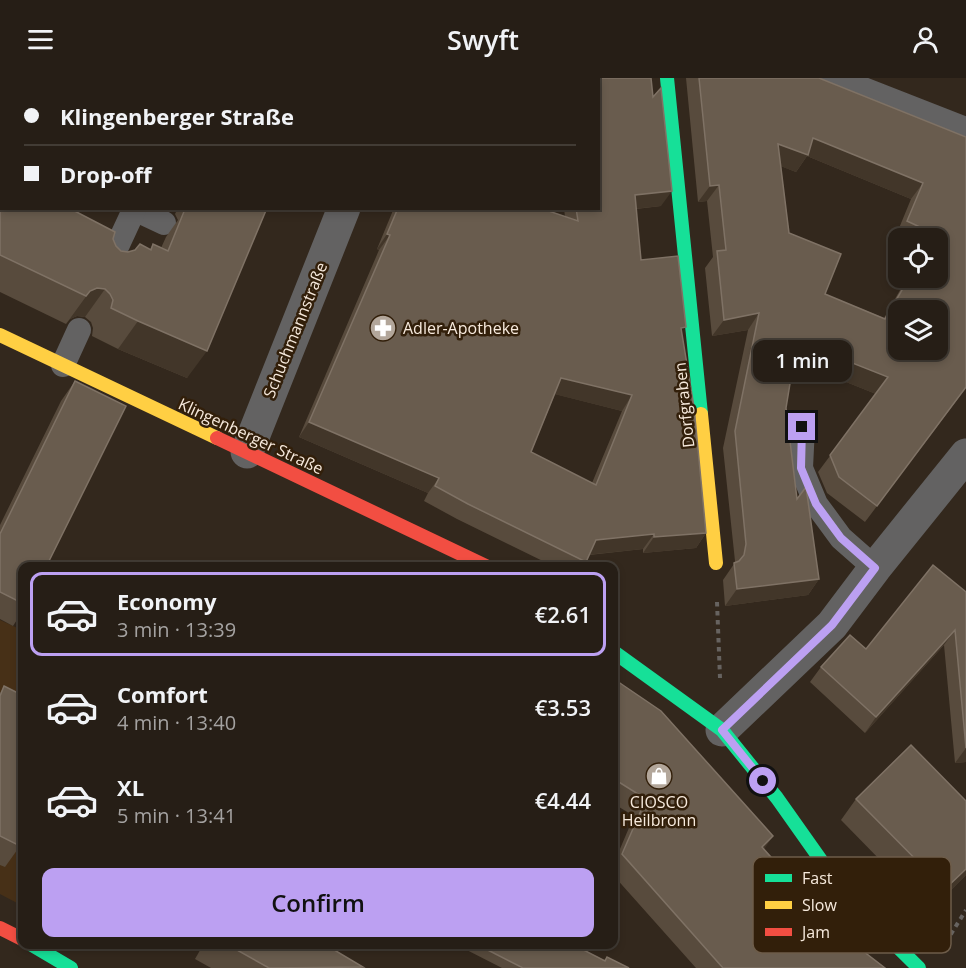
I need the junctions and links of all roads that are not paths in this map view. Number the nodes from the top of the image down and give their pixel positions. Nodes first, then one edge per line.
1 (667, 78) edge
2 (823, 78) edge
3 (966, 134) edge
4 (133, 210) edge
5 (135, 210) edge
6 (343, 210) edge
7 (164, 223) dead end
8 (108, 266) edge
9 (79, 330) edge
10 (0, 334) edge
11 (63, 365) junction
12 (802, 427) dead end
13 (247, 452) junction
14 (966, 454) edge
15 (478, 562) edge
16 (716, 563) road end
17 (875, 568) junction
18 (618, 655) edge
19 (722, 730) junction
20 (819, 857) edge
21 (0, 928) edge
22 (18, 937) edge
23 (39, 949) edge
24 (904, 953) edge
25 (71, 968) edge
26 (919, 968) edge

1 - 16 street, Dorfgraben
2 - 3 street
4 - 8 lane
5 - 7 lane
6 - 13 street, Schuchmannstraße
9 - 11 lane
10 - 11 street, Klingenberger Straße
11 - 13 street, Klingenberger Straße
12 - 17 lane
13 - 15 street, Klingenberger Straße
14 - 17 street
17 - 19 street
18 - 19 street
19 - 20 street
21 - 22 street
23 - 25 street
24 - 26 street

